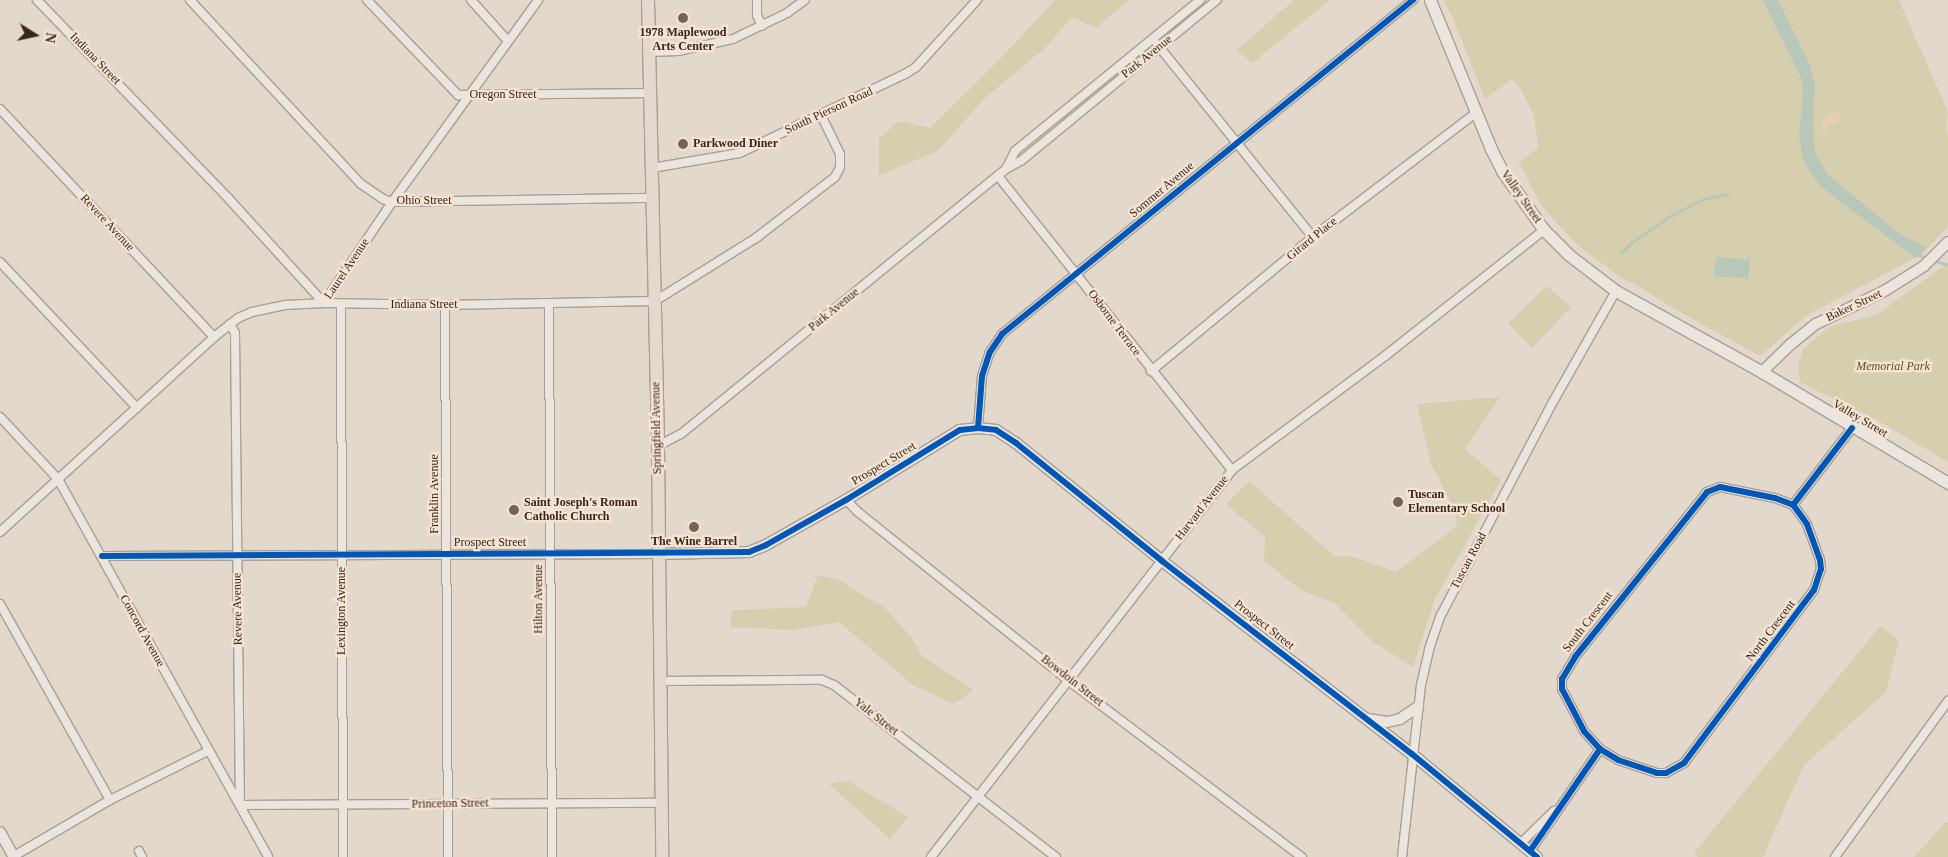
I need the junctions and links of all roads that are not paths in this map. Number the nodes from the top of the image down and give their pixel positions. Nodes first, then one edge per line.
1 (37, 0) edge
2 (190, 0) edge
3 (367, 0) edge
4 (471, 0) edge
5 (538, 0) edge
6 (648, 0) edge
7 (757, 0) edge
8 (805, 0) edge
9 (977, 0) edge
10 (1200, 0) edge
11 (1217, 0) edge
12 (1413, 0) edge
13 (1430, 0) edge
14 (762, 26) junction
15 (1153, 38) junction
16 (508, 41) junction
17 (1160, 47) junction
18 (649, 52) junction
19 (650, 93) junction
20 (468, 96) junction
21 (0, 109) edge
22 (1477, 112) junction
23 (821, 115) junction
24 (1238, 142) junction
25 (652, 168) junction
26 (1006, 169) junction
27 (998, 176) junction
28 (652, 198) junction
29 (392, 202) junction
30 (1544, 230) junction
31 (1313, 237) junction
32 (1948, 242) edge
33 (0, 262) edge
34 (1077, 275) junction
35 (1616, 291) junction
36 (655, 301) junction
37 (324, 303) junction
38 (341, 304) junction
39 (549, 304) junction
40 (445, 305) junction
41 (230, 324) junction
42 (214, 337) junction
43 (1150, 371) junction
44 (1762, 372) junction
45 (137, 408) junction
46 (0, 417) edge
47 (978, 428) junction
48 (1852, 428) junction
49 (658, 446) junction
50 (1232, 470) junction
51 (58, 479) junction
52 (1948, 482) edge
53 (846, 500) junction
54 (1793, 504) junction
55 (0, 532) edge
56 (446, 554) junction
57 (550, 554) junction
58 (657, 554) junction
59 (238, 555) junction
60 (341, 555) junction
61 (102, 556) junction
62 (1162, 560) junction
63 (0, 604) edge
64 (1069, 680) junction
65 (660, 681) junction
66 (1948, 701) edge
67 (1418, 707) junction
68 (1366, 718) junction
69 (1600, 749) junction
70 (208, 751) junction
71 (1412, 754) junction
72 (978, 796) junction
73 (110, 800) junction
74 (1564, 800) junction
75 (448, 803) junction
76 (551, 803) junction
77 (661, 803) junction
78 (240, 805) junction
79 (343, 805) junction
80 (0, 832) edge
81 (1520, 843) junction
82 (1534, 854) edge
83 (14, 857) edge
84 (268, 857) edge
85 (343, 857) edge
86 (448, 857) edge
87 (552, 857) edge
88 (662, 857) edge
89 (932, 857) edge
90 (1056, 857) edge
91 (1302, 857) edge
92 (1402, 857) edge
93 (1835, 857) edge

1 - 37 street, Indiana Street
2 - 29 street, Ohio Street
3 - 20 street, Oregon Street
4 - 16 street
5 - 16 street, Laurel Avenue
6 - 18 main road, Springfield Avenue
7 - 14 street
8 - 14 street
9 - 23 street, South Pierson Road
10 - 15 street, Park Avenue
11 - 17 street, Park Avenue
12 - 24 street, Sommer Avenue
13 - 22 main road, Valley Street
14 - 18 street
15 - 17 street
15 - 26 street, Park Avenue
16 - 20 street, Laurel Avenue
17 - 24 street
17 - 26 street, Park Avenue
18 - 19 main road, Springfield Avenue
19 - 20 street, Oregon Street
19 - 25 main road, Springfield Avenue
20 - 29 street, Laurel Avenue
21 - 42 street, Revere Avenue
22 - 30 main road, Valley Street
22 - 31 street, Girard Place
23 - 25 street, South Pierson Road
23 - 36 street
24 - 31 street
24 - 34 street, Sommer Avenue
25 - 28 main road, Springfield Avenue
26 - 27 street, Park Avenue
27 - 34 street, Osborne Terrace
27 - 49 street, Park Avenue
28 - 29 street, Ohio Street
28 - 36 main road, Springfield Avenue
29 - 37 street, Laurel Avenue
30 - 35 main road, Valley Street
30 - 50 street, Harvard Avenue
31 - 43 street, Girard Place
32 - 44 street, Baker Street
33 - 45 street
34 - 43 street, Osborne Terrace
34 - 47 street, Sommer Avenue
35 - 44 main road, Valley Street
35 - 67 street, Tuscan Road
36 - 39 street, Indiana Street
36 - 49 main road, Springfield Avenue
37 - 38 street, Indiana Street
37 - 41 street, Laurel Avenue
38 - 40 street, Indiana Street
38 - 60 street, Lexington Avenue
39 - 40 street, Indiana Street
39 - 57 street, Hilton Avenue
40 - 56 street, Franklin Avenue
41 - 42 street, Laurel Avenue
41 - 59 street, Revere Avenue
42 - 45 street, Laurel Avenue
43 - 50 street, Osborne Terrace
44 - 48 main road, Valley Street
45 - 51 street, Laurel Avenue
46 - 51 street, Concord Avenue
47 - 53 street, Prospect Street
47 - 62 street, Prospect Street
48 - 52 main road, Valley Street
48 - 54 street
49 - 58 main road, Springfield Avenue
50 - 62 street, Harvard Avenue
51 - 55 street, Laurel Avenue
51 - 61 street, Concord Avenue
53 - 58 street, Prospect Street
53 - 64 street, Bowdoin Street
54 - 69 street, North Crescent
54 - 69 street, South Crescent
56 - 57 street, Prospect Street
56 - 60 street, Prospect Street
56 - 75 street, Franklin Avenue
57 - 58 street, Prospect Street
57 - 76 street, Hilton Avenue
58 - 65 main road, Springfield Avenue
59 - 60 street, Prospect Street
59 - 61 street, Prospect Street
59 - 78 street, Revere Avenue
60 - 79 street, Lexington Avenue
61 - 70 street, Concord Avenue
62 - 64 street, Harvard Avenue
62 - 68 street, Prospect Street
63 - 73 street
64 - 72 street, Harvard Avenue
64 - 91 street, Bowdoin Street
65 - 72 street, Yale Street
65 - 77 main road, Springfield Avenue
66 - 93 street
67 - 68 street
67 - 71 street, Tuscan Road
68 - 71 street, Prospect Street
69 - 74 street
70 - 73 street
70 - 78 street, Concord Avenue
71 - 81 street, Prospect Street
71 - 92 street, Tuscan Road
72 - 89 street, Harvard Avenue
72 - 90 street, Yale Street
73 - 83 street
74 - 81 street
74 - 82 street
75 - 76 street, Princeton Street
75 - 79 street, Princeton Street
75 - 86 street, Franklin Avenue
76 - 77 street, Princeton Street
76 - 87 street, Hilton Avenue
77 - 88 main road, Springfield Avenue
78 - 79 street, Princeton Street
78 - 84 street, Concord Avenue
79 - 85 street, Lexington Avenue
80 - 83 street
81 - 82 street, Prospect Street

